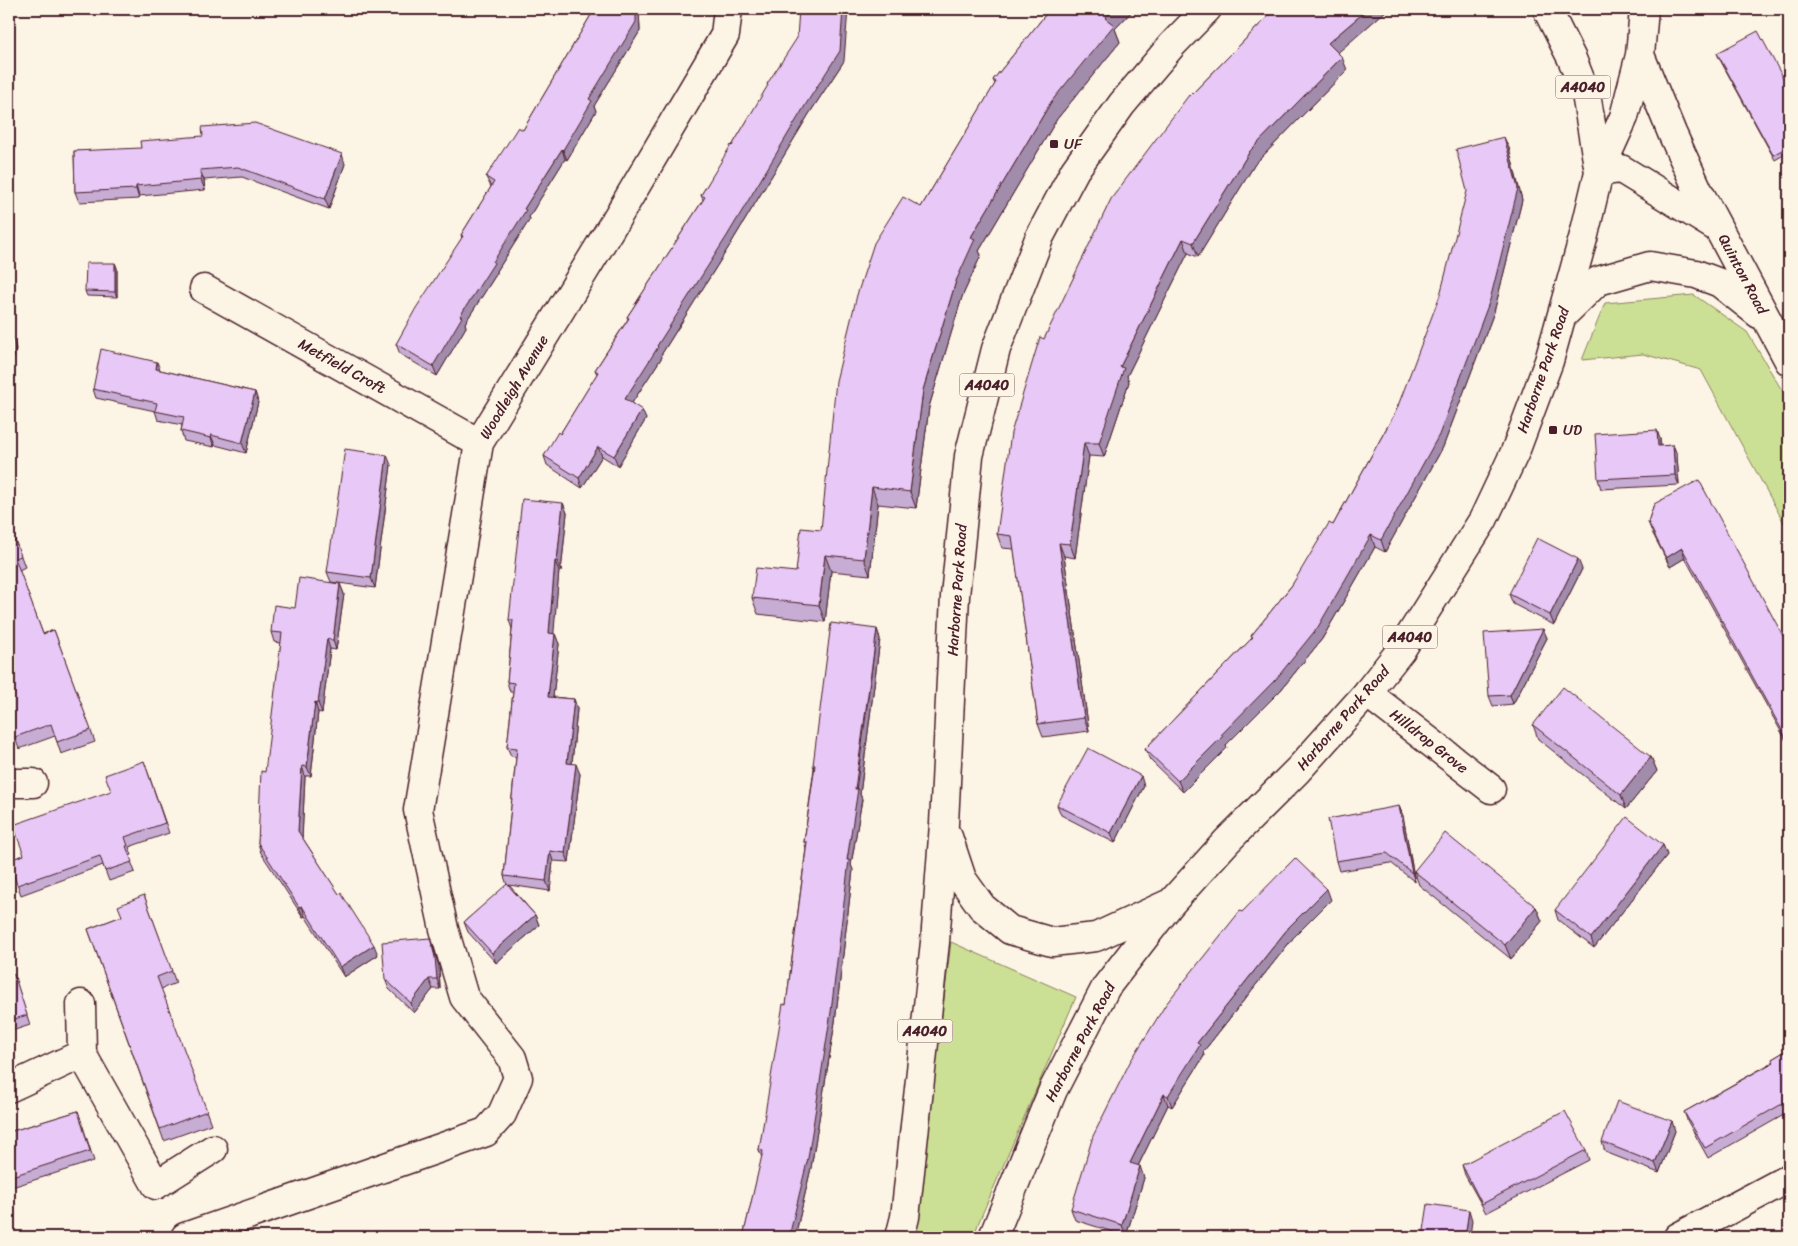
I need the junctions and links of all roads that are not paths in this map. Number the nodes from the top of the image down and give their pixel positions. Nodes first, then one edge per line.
1 (728, 9) edge
2 (1207, 9) edge
3 (1547, 9) edge
4 (1566, 9) edge
5 (1644, 9) edge
6 (1640, 55) junction
7 (1572, 59) junction
8 (1599, 172) junction
9 (1718, 227) junction
10 (204, 289) dead end
11 (1562, 316) junction
12 (1776, 323) edge
13 (1789, 361) edge
14 (479, 443) junction
15 (1367, 693) junction
16 (1492, 789) dead end
17 (944, 824) junction
18 (1171, 903) junction
19 (80, 1004) dead end
20 (82, 1054) junction
21 (9, 1088) edge
22 (213, 1149) dead end
23 (1789, 1178) edge
24 (185, 1237) edge
25 (900, 1237) edge
26 (994, 1237) edge
27 (1678, 1237) edge

1 - 14 main road, Woodleigh Avenue
2 - 17 main road, Harborne Park Road / A4040
3 - 7 main road, Harborne Park Road / A4040
4 - 7 main road
5 - 6 main road
6 - 8 main road
6 - 9 main road
7 - 8 main road, Harborne Park Road / A4040
8 - 9 main road, Quinton Road
8 - 11 main road, Harborne Park Road / A4040
9 - 12 main road, Quinton Road
10 - 14 main road, Metfield Croft
11 - 12 main road
11 - 15 main road, Harborne Park Road / A4040
12 - 13 main road, Quinton Road
14 - 24 main road, Woodleigh Avenue
15 - 16 main road, Hilldrop Grove
15 - 18 main road, Harborne Park Road / A4040
17 - 18 main road
17 - 25 main road, Harborne Park Road / A4040
18 - 26 main road, Harborne Park Road / A4040
19 - 20 main road
20 - 21 main road
20 - 22 main road
23 - 27 main road

